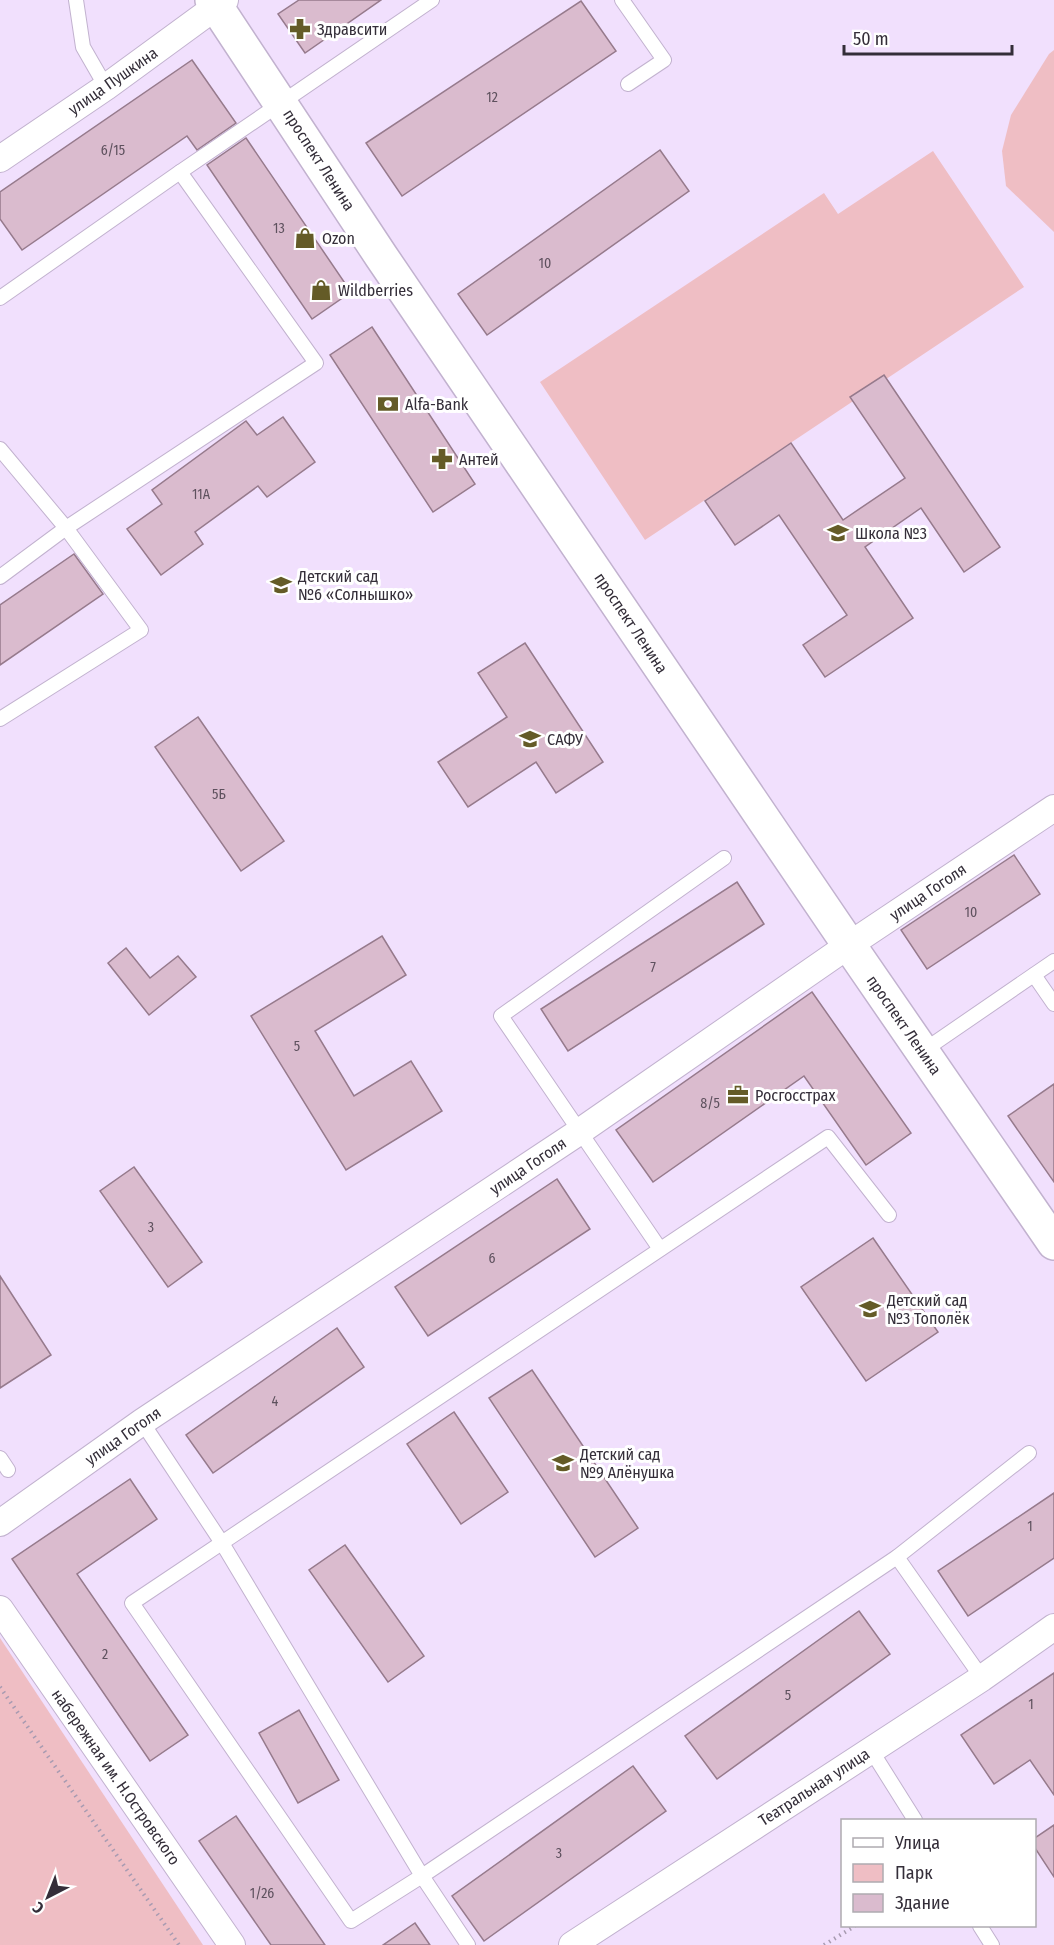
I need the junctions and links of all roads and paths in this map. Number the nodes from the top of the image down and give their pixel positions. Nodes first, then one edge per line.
1 (76, 0) edge
2 (432, 0) edge
3 (622, 0) edge
4 (218, 2) edge
5 (628, 84) dead end
6 (106, 87) junction
7 (281, 103) junction
8 (0, 159) edge
9 (180, 172) junction
10 (0, 298) edge
11 (0, 449) edge
12 (66, 528) junction
13 (0, 577) edge
14 (0, 719) edge
15 (1054, 808) edge
16 (724, 858) dead end
17 (849, 945) junction
18 (1054, 961) edge
19 (1034, 975) junction
20 (1054, 1004) edge
21 (923, 1052) junction
22 (579, 1132) junction
23 (889, 1215) dead end
24 (1054, 1243) edge
25 (660, 1249) junction
26 (142, 1422) junction
27 (1029, 1453) dead end
28 (0, 1523) edge
29 (222, 1543) junction
30 (897, 1557) junction
31 (0, 1609) edge
32 (1054, 1627) edge
33 (982, 1678) junction
34 (0, 1687) edge
35 (871, 1750) junction
36 (914, 1819) edge
37 (422, 1876) junction
38 (853, 1927) edge
39 (981, 1927) edge
40 (180, 1945) edge
41 (232, 1945) edge
42 (468, 1945) edge
43 (572, 1945) edge
44 (824, 1945) edge
45 (992, 1945) edge

1 - 6 lane
2 - 7 lane
3 - 5 lane
4 - 6 street, улица Пушкина
4 - 7 street, проспект Ленина
6 - 8 street, улица Пушкина
7 - 9 lane
7 - 17 street, проспект Ленина
9 - 10 lane
9 - 12 lane
11 - 12 lane
12 - 13 lane
12 - 14 lane
15 - 17 street, улица Гоголя
16 - 22 lane
17 - 21 street, проспект Ленина
17 - 22 street, улица Гоголя
18 - 19 lane
19 - 20 lane
19 - 21 lane
21 - 24 street, проспект Ленина
22 - 25 lane
22 - 26 street, улица Гоголя
23 - 25 lane
25 - 29 lane
26 - 28 street, улица Гоголя
26 - 29 lane
27 - 30 lane
29 - 37 lane
29 - 37 lane
30 - 33 lane
30 - 37 lane
31 - 41 street, набережная им. Н.Островского
32 - 33 street, Театральная улица
33 - 35 street, Театральная улица
34 - 40 path
35 - 36 lane
35 - 43 street, Театральная улица
37 - 42 lane
38 - 44 path
39 - 45 lane

